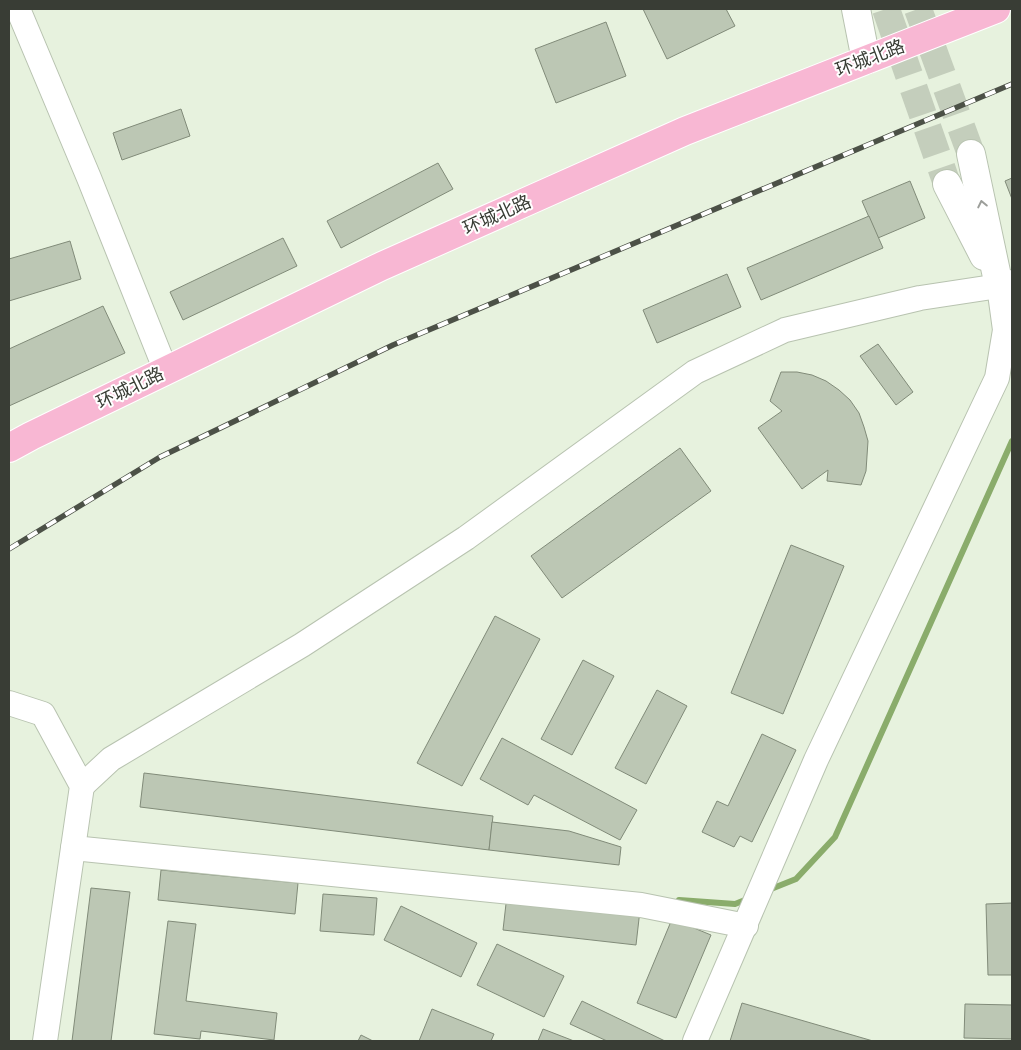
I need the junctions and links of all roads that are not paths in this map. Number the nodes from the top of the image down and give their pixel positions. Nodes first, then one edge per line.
1 (18, 9) edge
2 (856, 9) edge
3 (996, 9) edge
4 (952, 17) edge
5 (866, 60) junction
6 (971, 154) tunnel mouth
7 (946, 184) tunnel mouth
8 (1006, 284) edge
9 (166, 370) junction
10 (9, 448) edge
11 (9, 703) edge
12 (82, 786) junction
13 (73, 848) junction
14 (750, 915) junction
15 (46, 1041) edge
16 (695, 1041) edge

1 - 9 street
2 - 5 street
3 - 4 main road, 环城北路
4 - 5 main road, 环城北路
5 - 9 main road, 环城北路
8 -> 6 street
7 - 8 street
8 - 12 street
8 - 14 street
9 - 10 main road, 环城北路
11 - 12 street
12 - 13 street
13 - 14 street
13 - 15 street
14 - 16 street

